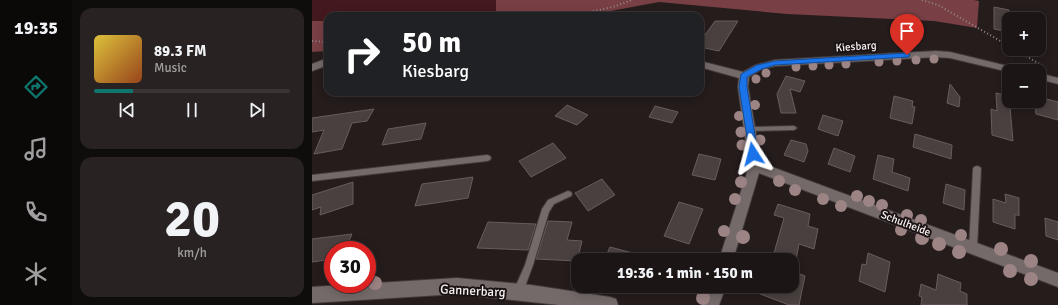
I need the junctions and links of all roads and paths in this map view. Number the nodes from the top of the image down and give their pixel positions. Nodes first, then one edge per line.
1 (632, 0) edge
2 (922, 0) edge
3 (588, 12) edge
4 (312, 41) edge
5 (324, 42) edge
6 (1002, 42) edge
7 (1026, 56) edge
8 (324, 64) edge
9 (704, 65) edge
10 (1002, 67) edge
11 (312, 68) edge
12 (1047, 68) dead end
13 (744, 76) junction
14 (1046, 78) edge
15 (1058, 81) edge
16 (794, 128) dead end
17 (749, 129) junction
18 (486, 158) dead end
19 (755, 166) junction
20 (977, 169) dead end
21 (312, 178) edge
22 (568, 194) dead end
23 (973, 248) junction
24 (728, 253) edge
25 (1058, 280) edge
26 (518, 292) junction
27 (715, 293) edge
28 (312, 295) edge
29 (610, 305) edge
30 (711, 305) edge

1 - 3 path
2 - 6 path
4 - 5 path
7 - 12 path
8 - 11 street
9 - 13 street
10 - 13 street, Kiesbarg
13 - 17 street
14 - 15 street
16 - 17 lane
17 - 19 street
18 - 21 lane
19 - 23 street, Schulheide
19 - 24 street
20 - 23 lane
22 - 26 lane
23 - 25 street, Schulheide
26 - 28 street, Gannerbarg
26 - 29 street, Gannerbarg
27 - 30 street

